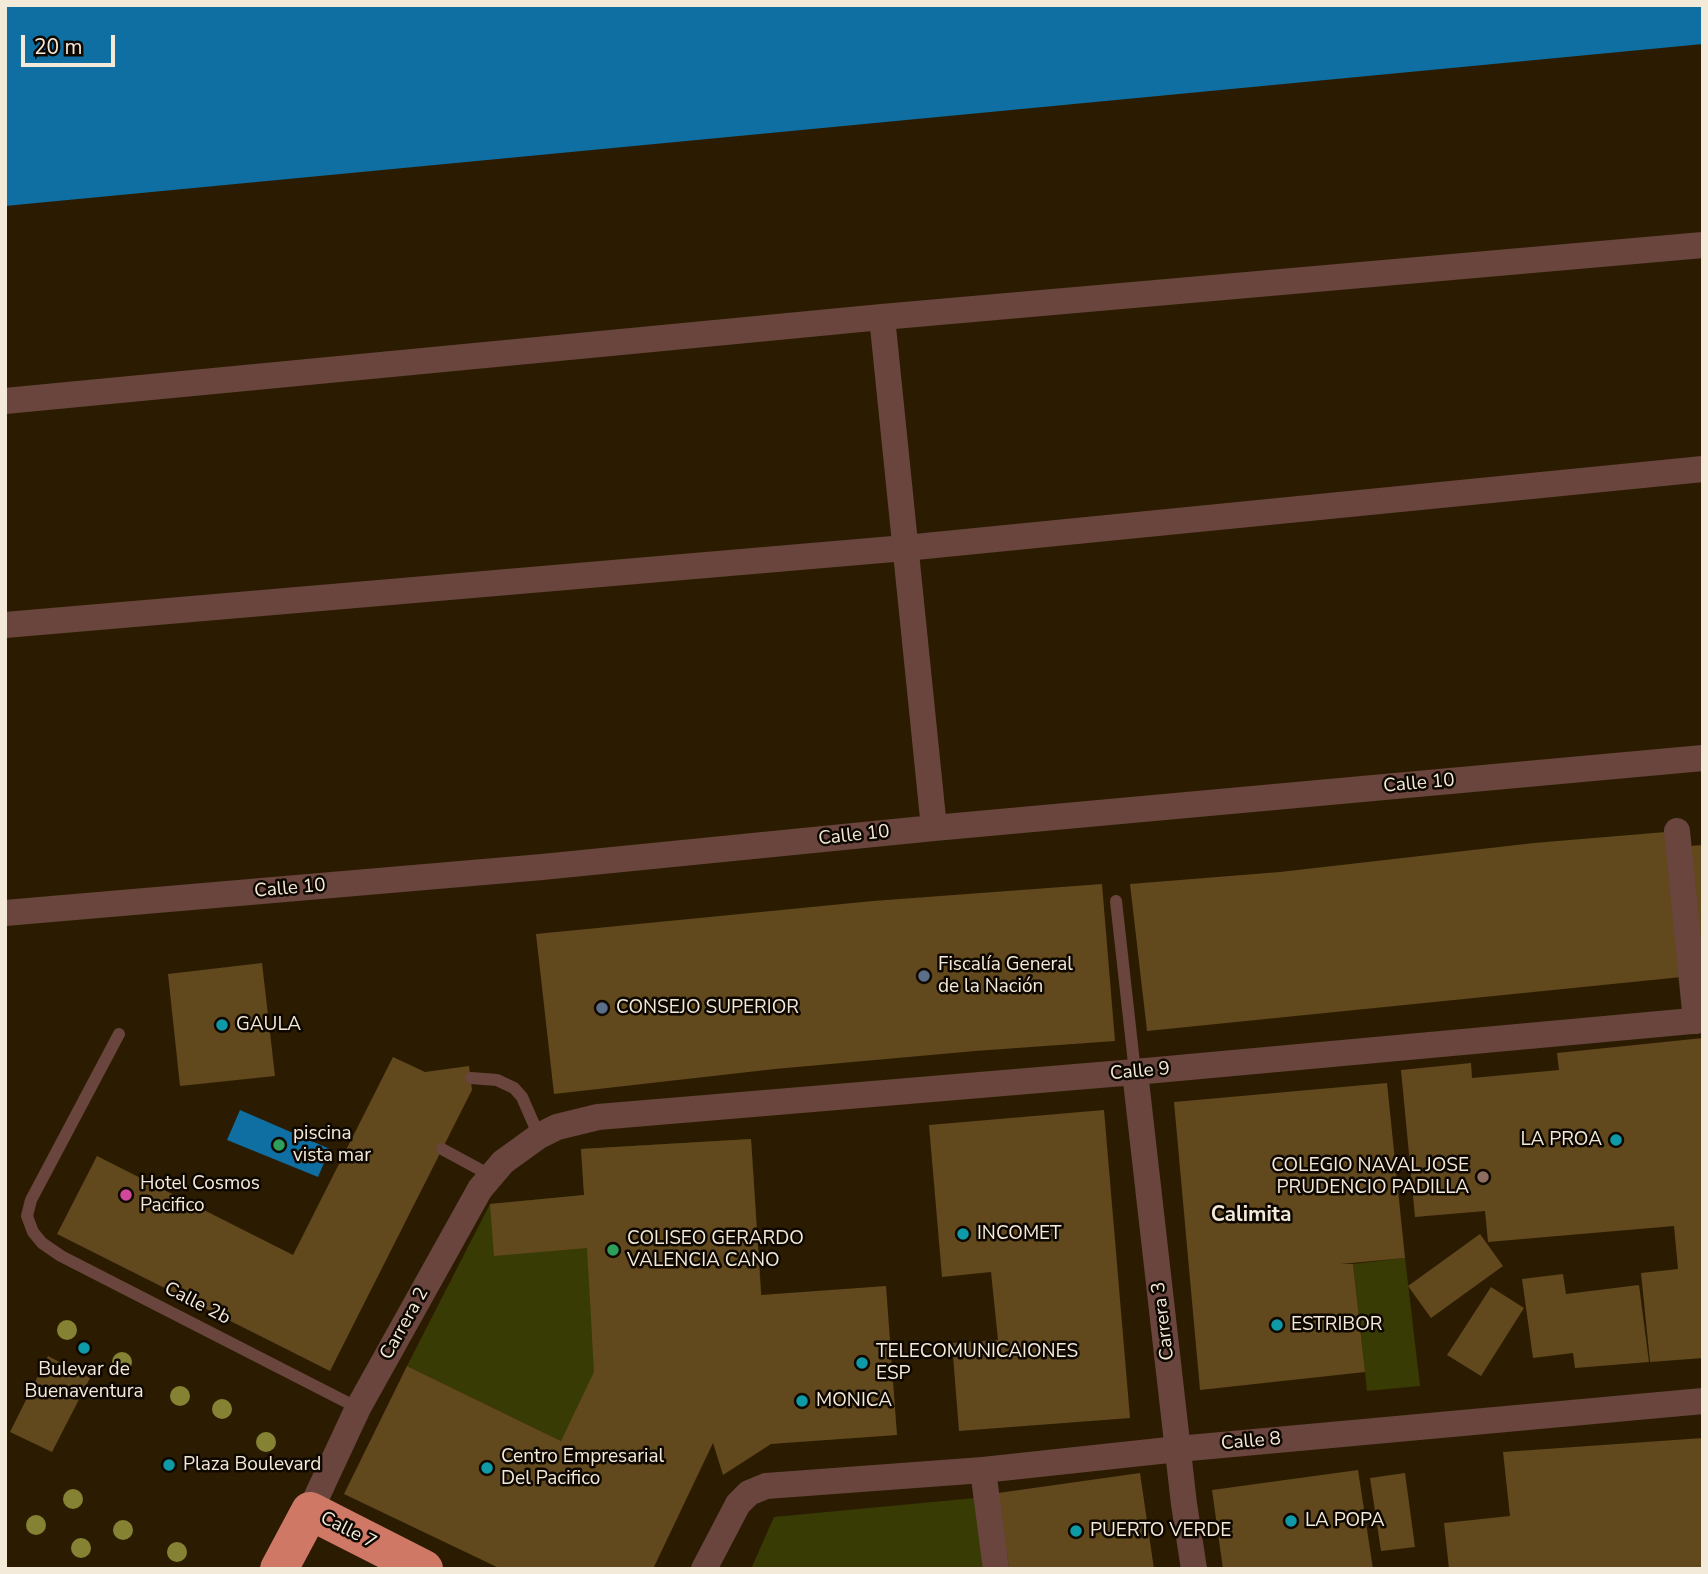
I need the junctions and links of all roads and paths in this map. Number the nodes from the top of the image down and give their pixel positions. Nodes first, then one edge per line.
1 (1703, 245) edge
2 (882, 317) junction
3 (5, 401) edge
4 (1703, 469) edge
5 (905, 548) junction
6 (5, 625) edge
7 (1703, 758) edge
8 (934, 828) junction
9 (1677, 831) dead end
10 (1116, 901) dead end
11 (5, 913) edge
12 (1700, 1021) edge
13 (119, 1034) dead end
14 (1135, 1072) junction
15 (471, 1078) dead end
16 (577, 1121) joint
17 (539, 1136) junction
18 (442, 1149) dead end
19 (490, 1175) junction
20 (1703, 1401) edge
21 (358, 1408) junction
22 (1178, 1449) junction
23 (983, 1469) junction
24 (310, 1511) junction
25 (279, 1569) edge
26 (424, 1569) edge
27 (704, 1569) edge
28 (996, 1569) edge
29 (1194, 1569) edge

1 - 2 street
2 - 3 street
2 - 5 street
4 - 5 street
5 - 6 street
5 - 8 street
7 - 8 street, Calle 10
8 - 11 street, Calle 10
9 - 12 street
10 - 14 lane
12 - 14 street, Calle 9
13 - 21 lane, Calle 2b
14 - 16 street, Calle 9
14 - 22 street, Carrera 3
15 - 17 lane
16 - 17 street, Carrera 2
17 - 19 street, Carrera 2
18 - 19 lane
19 - 21 street, Carrera 2
20 - 22 street, Calle 8
21 - 24 street, Carrera 2
22 - 23 street, Calle 8
22 - 29 street, Carrera 3
23 - 27 street, Calle 8
23 - 28 street
24 - 25 highway, Carrera 2
24 - 26 highway, Calle 7

